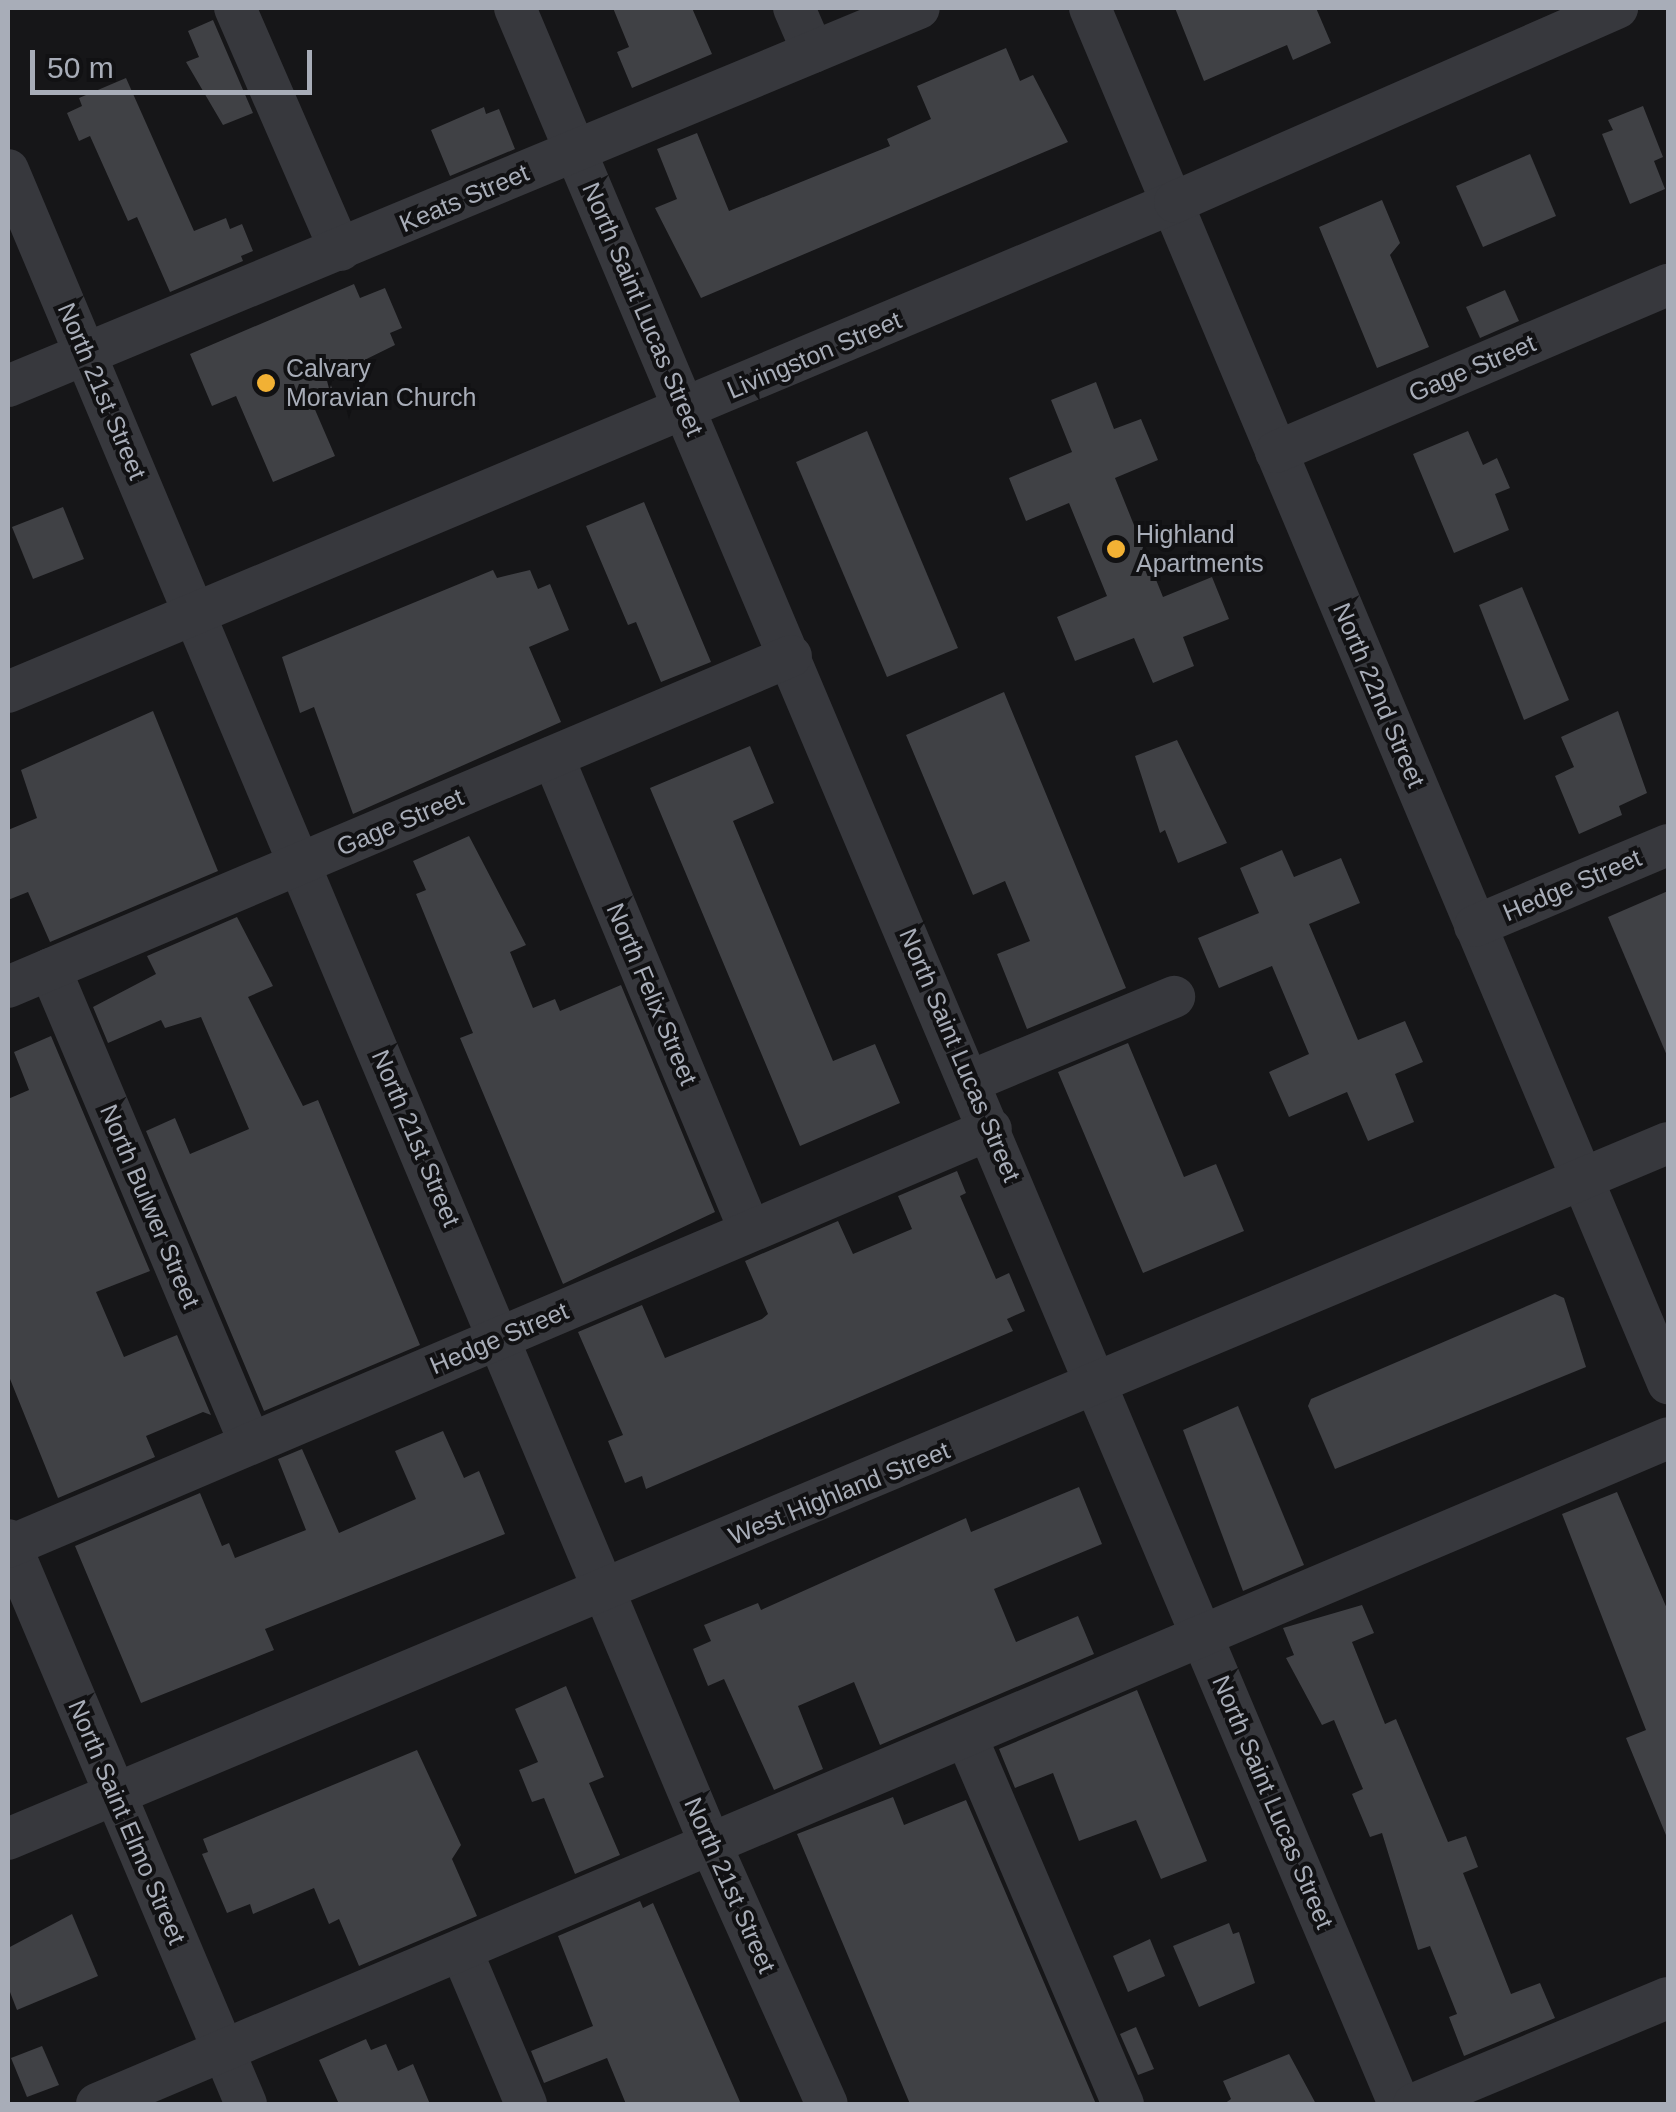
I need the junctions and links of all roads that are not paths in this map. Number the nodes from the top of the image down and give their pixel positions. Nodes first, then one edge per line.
1 (235, 8) edge
2 (515, 8) edge
3 (794, 8) edge
4 (919, 8) edge
5 (1090, 8) edge
6 (1617, 8) edge
7 (814, 52) junction
8 (576, 151) junction
9 (8, 170) edge
10 (1174, 202) junction
11 (340, 250) junction
12 (1668, 285) edge
13 (86, 353) junction
14 (8, 386) edge
15 (685, 409) junction
16 (1276, 452) junction
17 (197, 614) junction
18 (791, 656) junction
19 (8, 692) edge
20 (553, 757) junction
21 (1668, 845) edge
22 (301, 864) junction
23 (1475, 926) junction
24 (50, 969) junction
25 (8, 987) edge
26 (1174, 997) dead end
27 (971, 1082) junction
28 (992, 1129) junction
29 (1668, 1143) edge
30 (1582, 1180) junction
31 (750, 1231) junction
32 (499, 1338) junction
33 (1668, 1383) edge
34 (1100, 1385) junction
35 (1668, 1438) edge
36 (250, 1444) junction
37 (8, 1544) edge
38 (604, 1591) junction
39 (1204, 1636) junction
40 (966, 1736) junction
41 (115, 1794) junction
42 (8, 1839) edge
43 (710, 1843) junction
44 (461, 1950) junction
45 (1668, 1998) edge
46 (224, 2051) junction
47 (97, 2104) edge
48 (246, 2104) edge
49 (526, 2104) edge
50 (828, 2104) edge
51 (1122, 2104) edge
52 (1399, 2104) edge
53 (1414, 2104) edge

1 - 11 street
2 - 8 street, North Saint Lucas Street
3 - 7 street
4 - 7 street, Keats Street
5 - 10 street, North 22nd Street
6 - 10 street, Livingston Street
7 - 8 street, Keats Street
8 - 11 street, Keats Street
8 - 15 street, North Saint Lucas Street
9 - 13 street, North 21st Street
10 - 15 street, Livingston Street
10 - 16 street, North 22nd Street
11 - 13 street, Keats Street
12 - 16 street, Gage Street
13 - 14 street, Keats Street
13 - 17 street, North 21st Street
15 - 17 street, Livingston Street
15 - 18 street, North Saint Lucas Street
16 - 23 street, North 22nd Street
17 - 19 street, Livingston Street
17 - 22 street, North 21st Street
18 - 20 street, Gage Street
18 - 27 street, North Saint Lucas Street
20 - 22 street, Gage Street
20 - 31 street, North Felix Street
21 - 23 street, Hedge Street
22 - 24 street, Gage Street
22 - 32 street, North 21st Street
23 - 30 street, North 22nd Street
24 - 25 street, Gage Street
24 - 36 street, North Bulwer Street
26 - 27 street
27 - 28 street, North Saint Lucas Street
28 - 31 street, Hedge Street
28 - 34 street, North Saint Lucas Street
29 - 30 street, West Highland Street
30 - 33 street, North 22nd Street
30 - 34 street, West Highland Street
31 - 32 street, Hedge Street
32 - 36 street, Hedge Street
32 - 38 street, North 21st Street
34 - 38 street, West Highland Street
34 - 39 street, North Saint Lucas Street
35 - 39 street
36 - 37 street, Hedge Street
37 - 41 street, North Saint Elmo Street
38 - 41 street, West Highland Street
38 - 43 street, North 21st Street
39 - 40 street
39 - 52 street, North Saint Lucas Street
40 - 43 street
40 - 51 street
41 - 42 street, West Highland Street
41 - 46 street, North Saint Elmo Street
43 - 44 street
43 - 50 street, North 21st Street
44 - 46 street
44 - 49 street
45 - 53 street
46 - 47 street
46 - 48 street, North Saint Elmo Street

